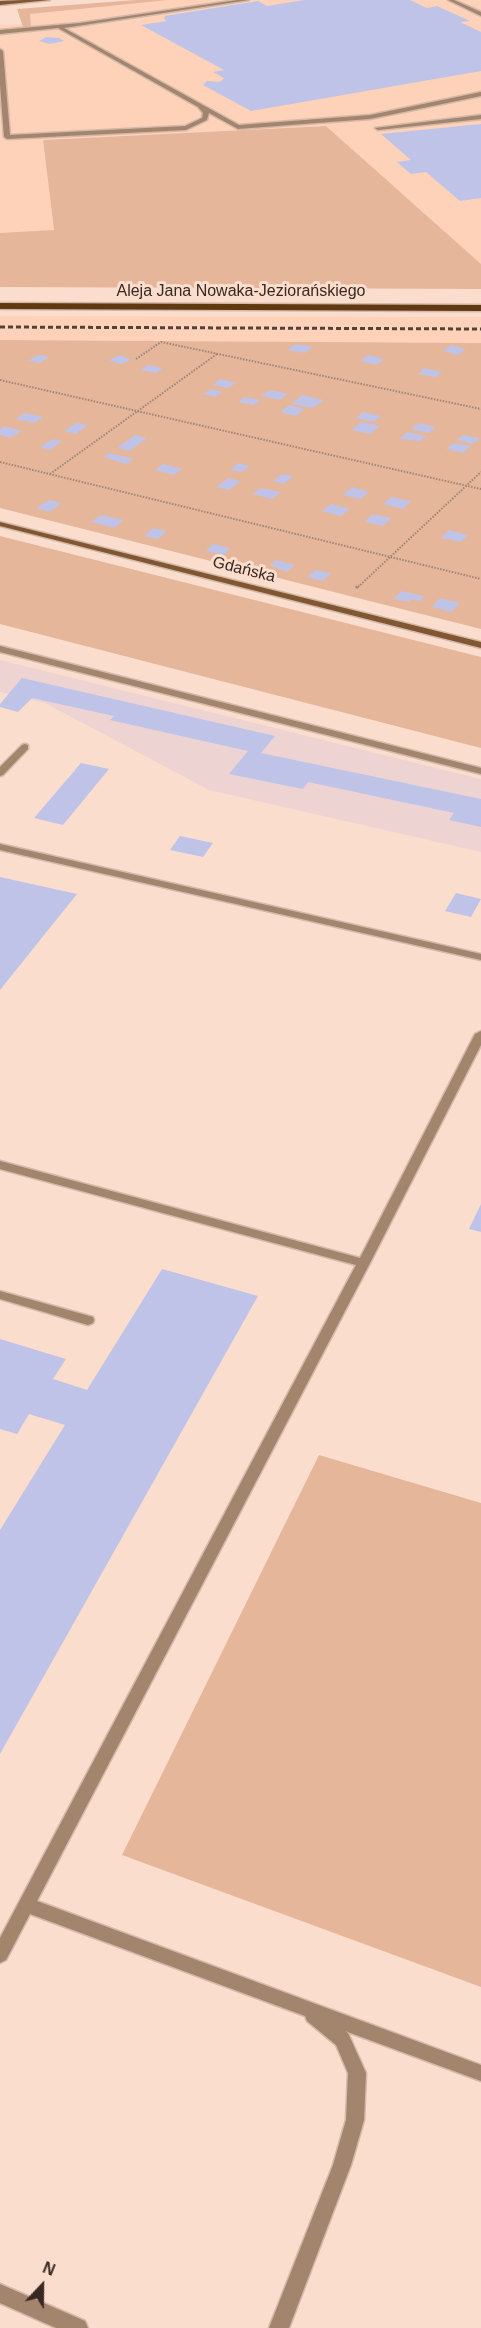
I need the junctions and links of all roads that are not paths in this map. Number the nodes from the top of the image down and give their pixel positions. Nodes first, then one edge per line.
1 (48, 0) edge
2 (247, 0) edge
3 (450, 0) edge
4 (0, 3) edge
5 (481, 14) edge
6 (60, 28) junction
7 (0, 32) edge
8 (0, 51) edge
9 (481, 94) edge
10 (201, 107) junction
11 (481, 117) edge
12 (378, 128) dead end
13 (0, 297) edge
14 (481, 299) edge
15 (0, 306) edge
16 (481, 308) edge
17 (0, 524) edge
18 (481, 645) edge
19 (0, 649) edge
20 (25, 747) dead end
21 (481, 771) edge
22 (0, 773) edge
23 (0, 847) edge
24 (481, 957) edge
25 (481, 1034) edge
26 (0, 1165) edge
27 (364, 1263) junction
28 (0, 1295) edge
29 (88, 1320) dead end
30 (27, 1905) junction
31 (0, 1955) edge
32 (305, 2008) junction
33 (481, 2073) edge
34 (0, 2293) edge
35 (78, 2328) edge
36 (279, 2328) edge

1 - 4 street
2 - 6 lane
3 - 5 lane
6 - 7 lane
6 - 10 lane
8 - 10 lane
9 - 10 lane
11 - 12 lane
13 - 14 main road, Aleja Jana Nowaka-Jeziorańskiego
15 - 16 main road, Aleja Jana Nowaka-Jeziorańskiego
17 - 18 street, Gdańska
19 - 21 lane
20 - 22 lane
23 - 24 lane
25 - 27 lane
26 - 27 lane
27 - 30 lane
28 - 29 lane
30 - 31 lane
30 - 32 lane
32 - 33 lane
32 - 36 lane
34 - 35 lane

